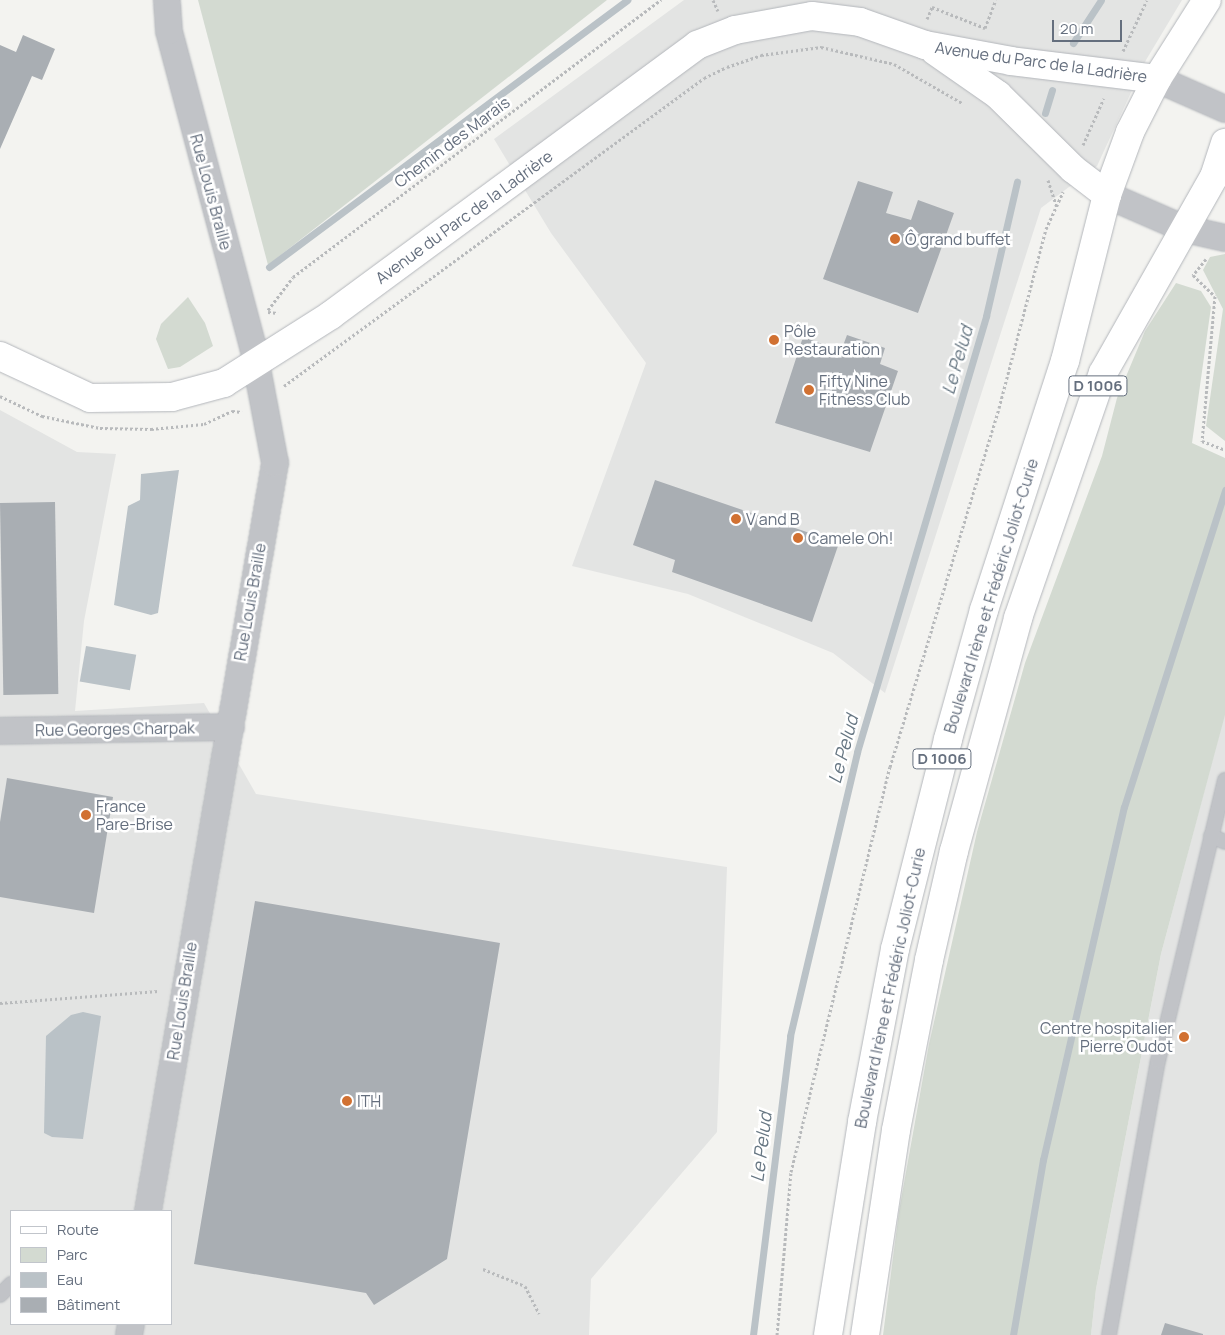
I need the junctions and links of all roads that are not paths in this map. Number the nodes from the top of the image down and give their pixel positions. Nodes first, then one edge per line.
1 (167, 0) edge
2 (1206, 0) edge
3 (813, 8) edge
4 (921, 43) junction
5 (1157, 79) junction
6 (1225, 109) edge
7 (1225, 143) edge
8 (1107, 195) junction
9 (1185, 230) junction
10 (1225, 238) edge
11 (0, 356) edge
12 (257, 365) junction
13 (230, 726) junction
14 (0, 731) edge
15 (1225, 780) edge
16 (1211, 836) junction
17 (1225, 842) edge
18 (148, 1210) edge
19 (10, 1285) edge
20 (0, 1295) edge
21 (828, 1335) edge
22 (865, 1335) edge
23 (1109, 1335) edge

1 - 12 street, Rue Louis Braille
2 - 5 main road, Boulevard Irène et Frédéric Joliot-Curie / D 1006
3 - 4 main road, Avenue du Parc de la Ladrière
3 - 12 main road, Avenue du Parc de la Ladrière
4 - 5 main road, Avenue du Parc de la Ladrière
4 - 8 main road, Avenue du Parc de la Ladrière
5 - 6 street
5 - 8 main road, Boulevard Irène et Frédéric Joliot-Curie / D 1006
7 - 9 main road, Boulevard Irène et Frédéric Joliot-Curie / D 1006
8 - 9 street
8 - 21 main road, Boulevard Irène et Frédéric Joliot-Curie / D 1006
9 - 10 street
9 - 22 main road, Boulevard Irène et Frédéric Joliot-Curie / D 1006
11 - 12 main road, Avenue du Parc de la Ladrière
12 - 13 street, Rue Louis Braille
13 - 14 street, Rue Georges Charpak
13 - 18 street, Rue Louis Braille
15 - 16 lane
16 - 17 lane
16 - 23 lane
19 - 20 lane

